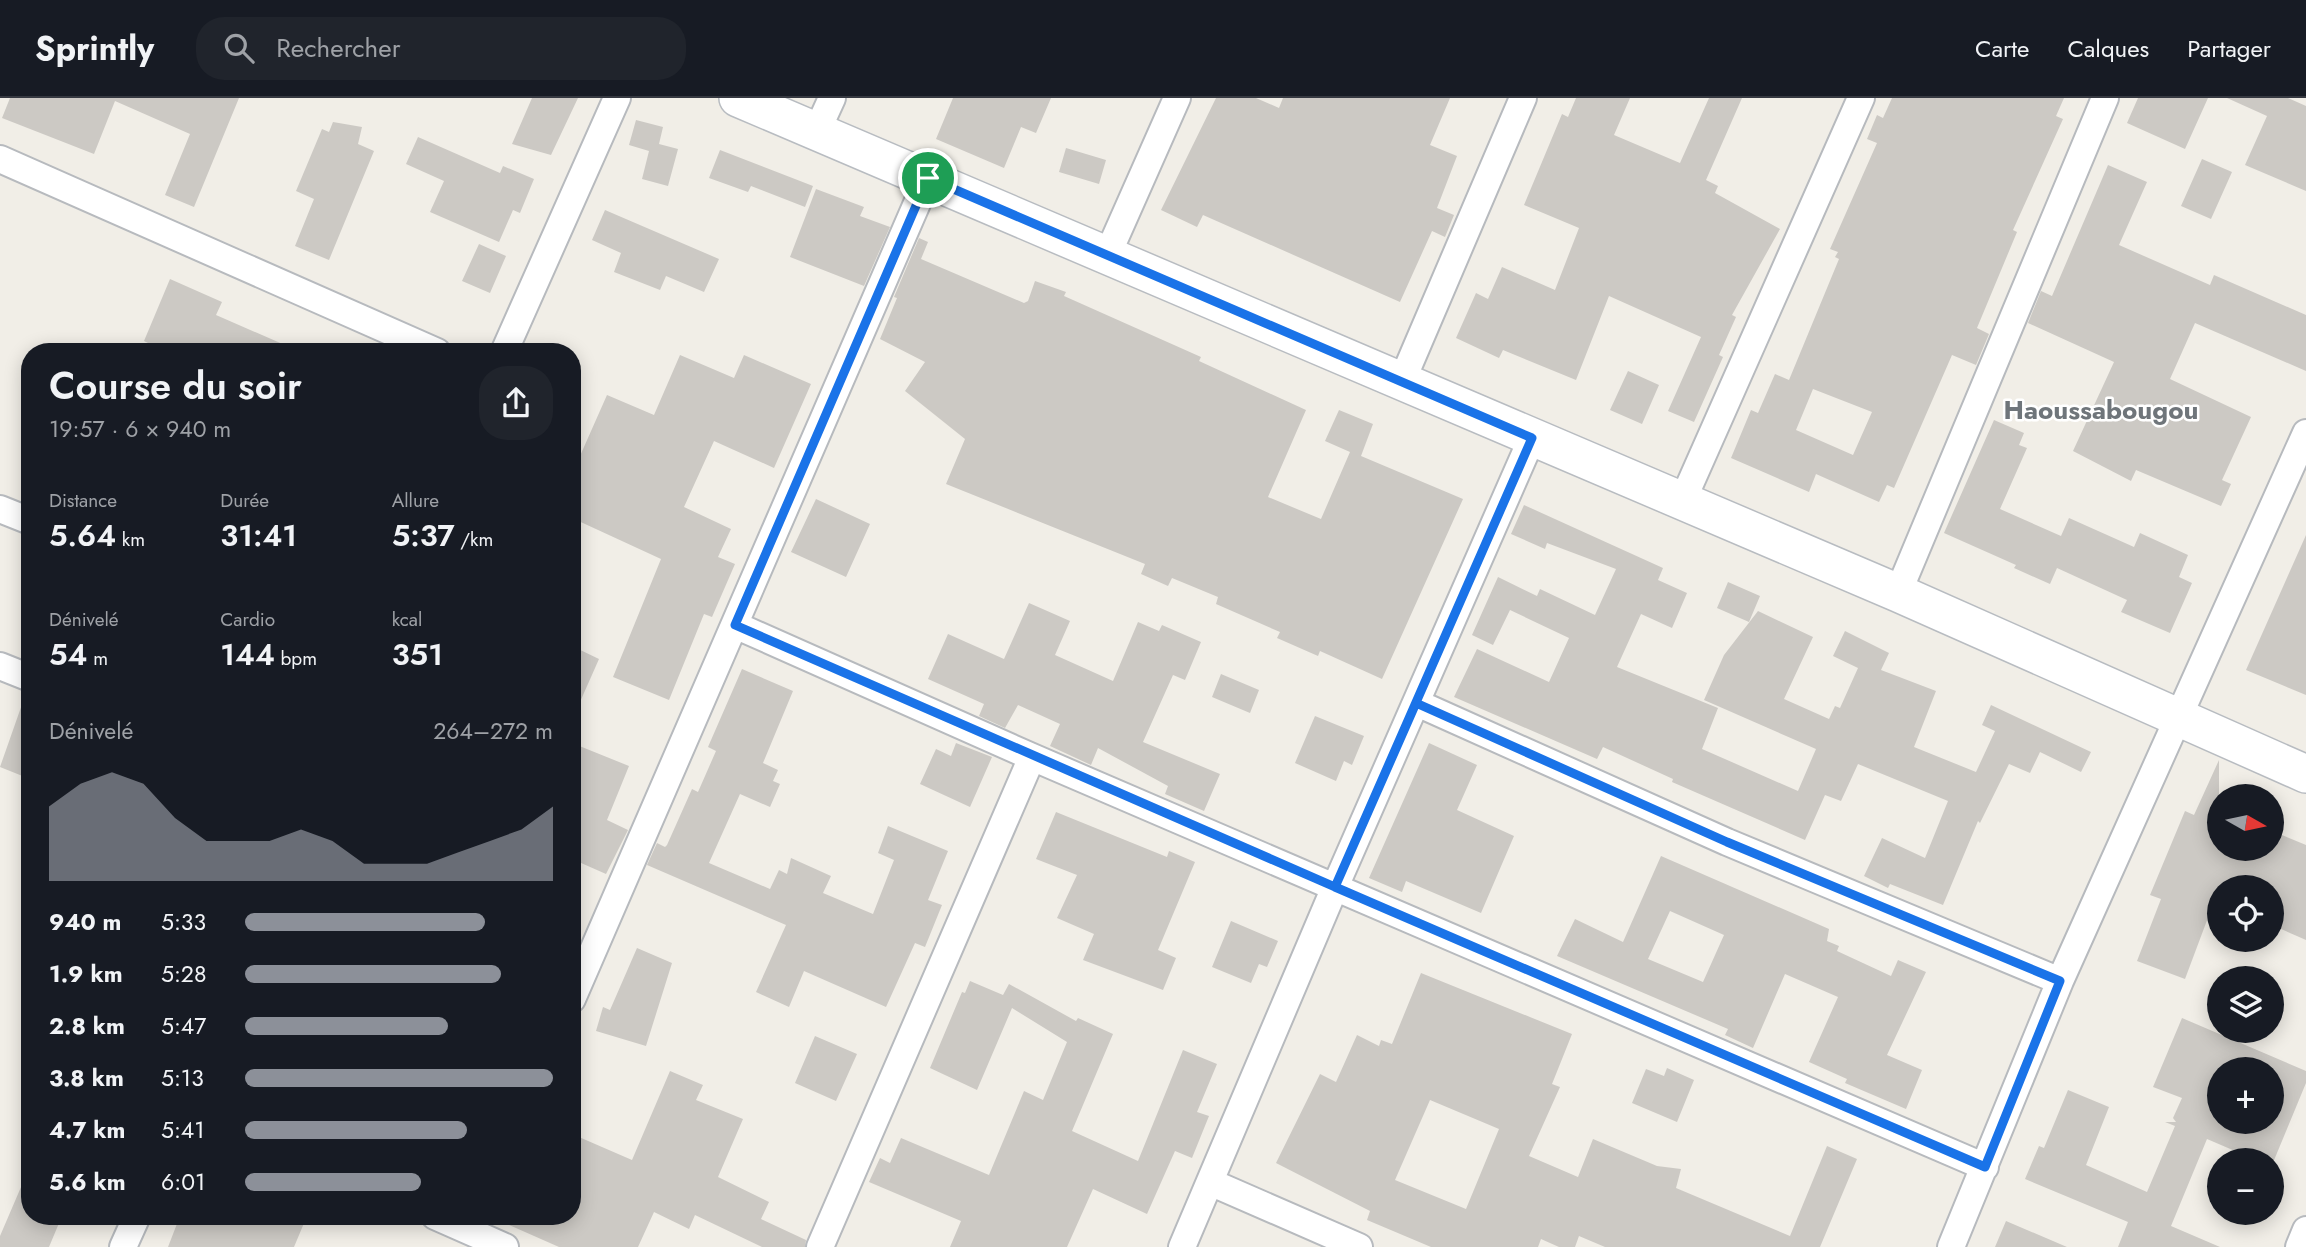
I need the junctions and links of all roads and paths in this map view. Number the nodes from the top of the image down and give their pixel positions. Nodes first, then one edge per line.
1 (617, 98) edge
2 (738, 98) edge
3 (832, 98) edge
4 (1177, 98) edge
5 (1523, 98) edge
6 (1861, 98) edge
7 (2105, 98) edge
8 (817, 131) junction
9 (0, 159) edge
10 (928, 178) junction
11 (1107, 256) junction
12 (417, 343) edge
13 (508, 343) edge
14 (1402, 381) junction
15 (2306, 433) edge
16 (1532, 438) junction
17 (1682, 502) junction
18 (0, 509) edge
19 (21, 517) edge
20 (1898, 593) junction
21 (735, 625) junction
22 (0, 666) edge
23 (21, 674) edge
24 (1416, 703) junction
25 (2179, 721) junction
26 (1032, 757) junction
27 (2306, 774) edge
28 (1335, 887) junction
29 (581, 978) edge
30 (2060, 981) junction
31 (1985, 1167) junction
32 (1210, 1182) junction
33 (133, 1225) edge
34 (2306, 1230) edge
35 (470, 1232) edge
36 (123, 1247) edge
37 (505, 1247) edge
38 (820, 1247) edge
39 (1182, 1247) edge
40 (1359, 1247) edge
41 (1951, 1247) edge
42 (2299, 1247) edge

1 - 13 street
2 - 8 street
3 - 8 street
4 - 11 street
5 - 14 street
6 - 17 street
7 - 20 street
8 - 10 street
9 - 12 street
10 - 11 street
10 - 21 street
11 - 14 street
14 - 16 street
15 - 25 street
16 - 17 street
16 - 24 street
17 - 20 street
18 - 19 street
20 - 25 street
21 - 26 street
21 - 29 street
22 - 23 street
24 - 28 street
24 - 30 street
25 - 27 street
25 - 30 street
26 - 28 street
26 - 38 street
28 - 31 street
28 - 32 street
30 - 31 street
31 - 41 street
32 - 39 street
32 - 40 street
33 - 36 street
34 - 42 street
35 - 37 street

